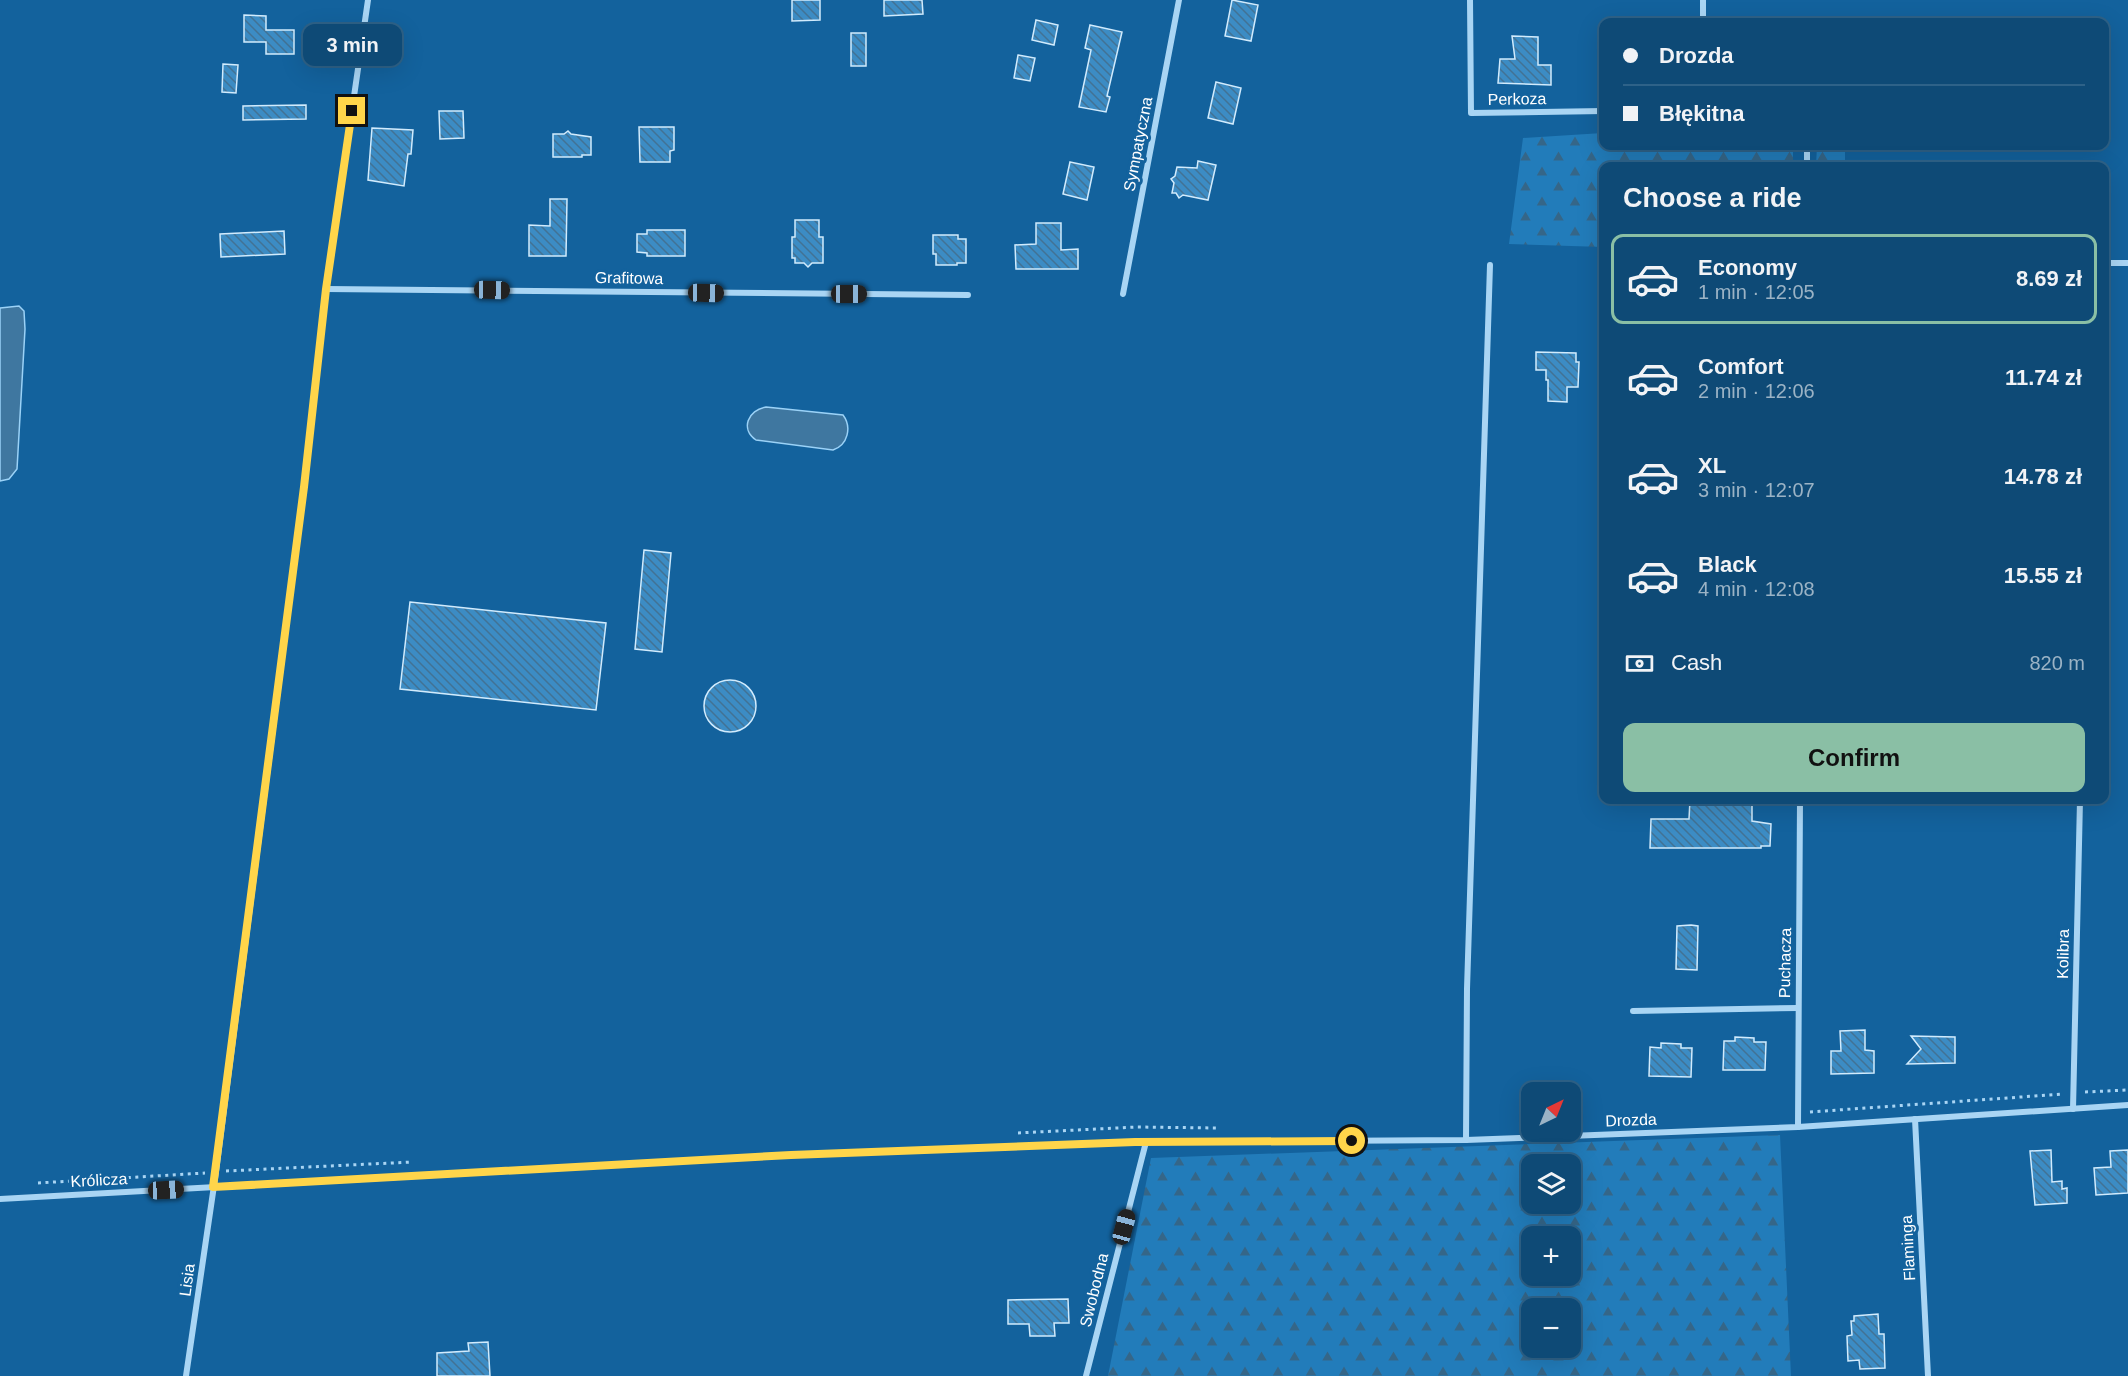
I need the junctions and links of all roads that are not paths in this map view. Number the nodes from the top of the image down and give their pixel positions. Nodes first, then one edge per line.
1 (368, 0) edge
2 (1179, 0) edge
3 (1470, 0) edge
4 (1703, 0) edge
5 (1703, 18) edge
6 (1599, 111) edge
7 (2109, 263) edge
8 (2128, 263) edge
9 (1490, 265) dead end
10 (326, 289) junction
11 (1123, 294) dead end
12 (968, 295) dead end
13 (1800, 804) edge
14 (2079, 804) edge
15 (1798, 1008) junction
16 (1633, 1011) dead end
17 (2128, 1105) edge
18 (2073, 1109) junction
19 (1915, 1119) junction
20 (1798, 1126) junction
21 (1466, 1140) junction
22 (1135, 1142) joint
23 (1146, 1142) junction
24 (213, 1187) junction
25 (0, 1199) edge
26 (186, 1376) edge
27 (1086, 1376) edge
28 (1929, 1376) edge

1 - 10 street, Lisia
2 - 11 street, Sympatyczna
3 - 6 street, Perkoza
4 - 5 street
7 - 8 street
9 - 21 street
10 - 12 street, Grafitowa
10 - 24 street, Lisia
13 - 15 street, Puchacza
14 - 18 street, Kolibra
15 - 16 street
15 - 20 street, Puchacza
17 - 18 street, Drozda
18 - 19 street, Drozda
19 - 20 street, Drozda
19 - 28 street, Flaminga
20 - 21 street, Drozda
21 - 23 street, Drozda
22 - 23 street, Drozda
22 - 24 street, Królicza
23 - 27 street, Swobodna
24 - 25 street, Królicza
24 - 26 street, Lisia

